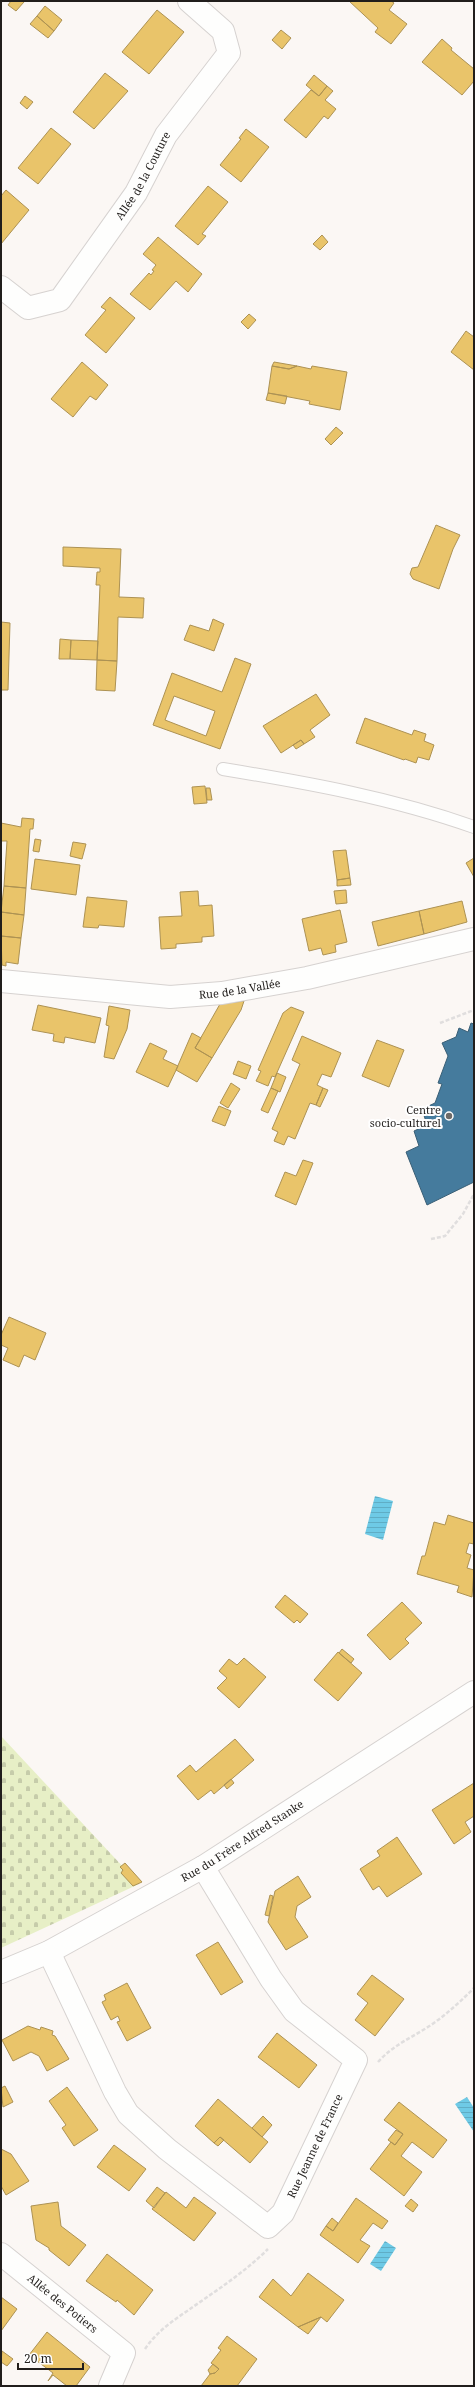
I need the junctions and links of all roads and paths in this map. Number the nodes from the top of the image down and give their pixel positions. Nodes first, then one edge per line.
1 (189, 1) edge
2 (1, 286) edge
3 (223, 769) dead end
4 (474, 827) edge
5 (474, 939) edge
6 (1, 981) edge
7 (474, 1010) edge
8 (440, 1023) dead end
9 (474, 1194) edge
10 (431, 1239) dead end
11 (474, 1692) edge
12 (203, 1867) junction
13 (49, 1952) junction
14 (1, 1972) edge
15 (1, 2254) edge
16 (110, 2386) edge

1 - 2 street, Allée de la Couture
3 - 4 lane
5 - 6 street, Rue de la Vallée
7 - 8 path
9 - 10 path
11 - 12 street, Rue du Frère Alfred Stanke
12 - 13 street, Rue du Frère Alfred Stanke
12 - 13 street, Rue Jeanne de France
13 - 14 street, Rue du Frère Alfred Stanke
15 - 16 street, Allée des Potiers

